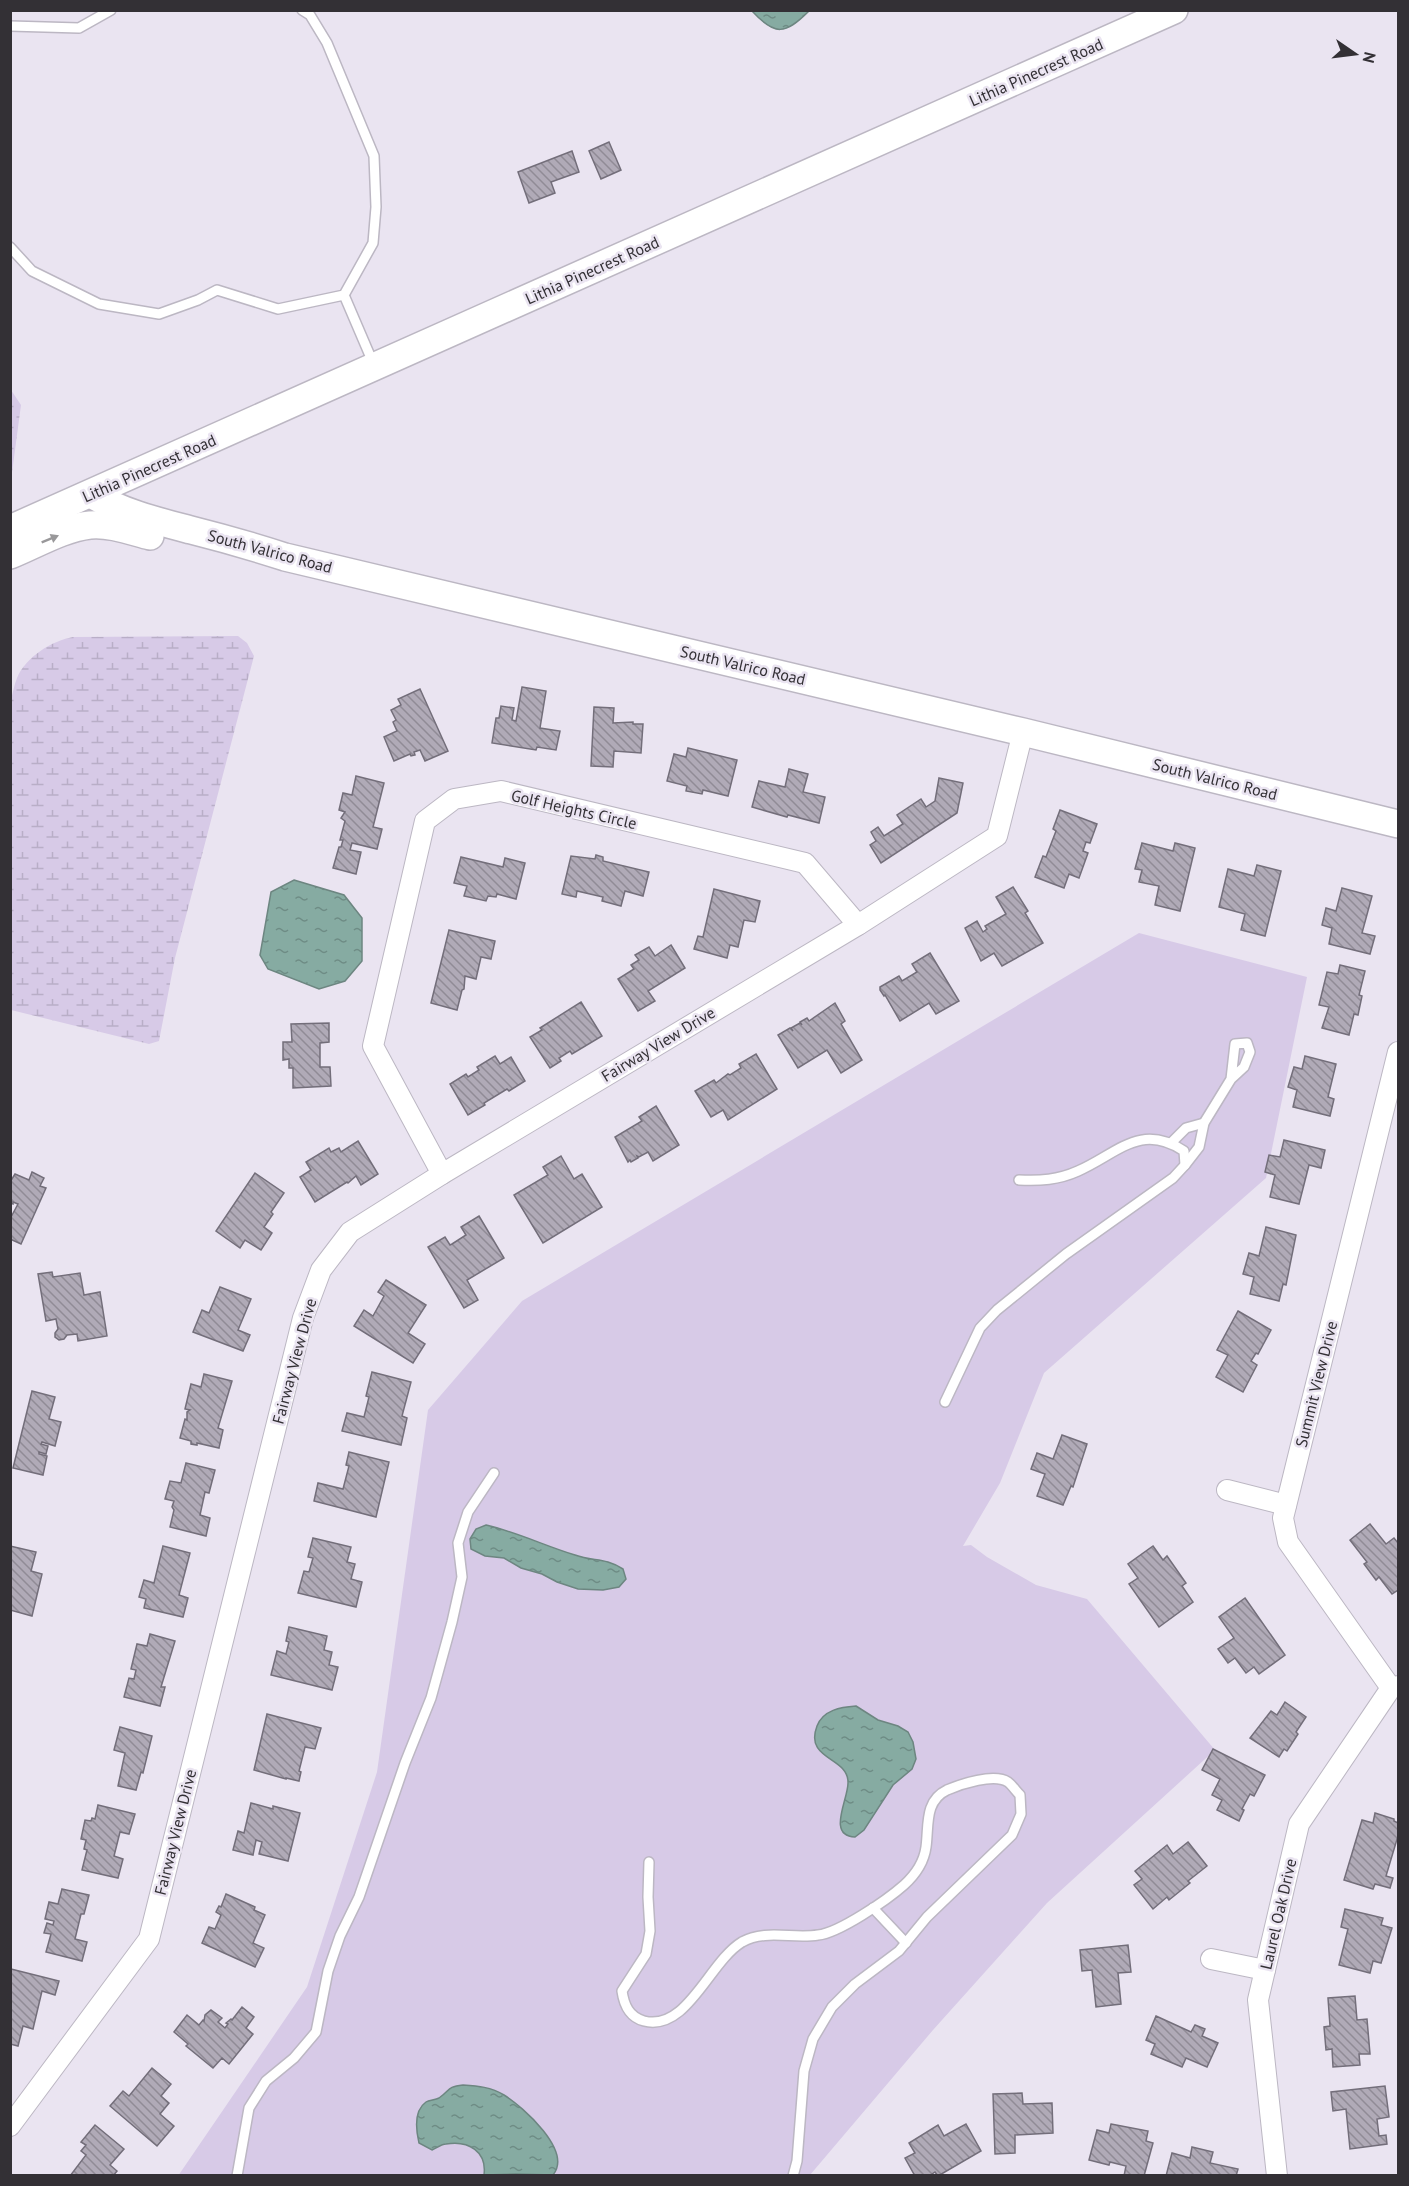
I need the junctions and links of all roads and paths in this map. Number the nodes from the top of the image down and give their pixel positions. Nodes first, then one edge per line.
1 (111, 10) edge
2 (302, 10) edge
3 (1174, 10) edge
4 (10, 26) edge
5 (10, 247) edge
6 (344, 294) junction
7 (375, 367) junction
8 (91, 494) junction
9 (10, 529) edge
10 (10, 555) edge
11 (285, 557) junction
12 (1023, 732) junction
13 (1398, 824) edge
14 (858, 925) junction
15 (1398, 1052) edge
16 (1231, 1079) dead end
17 (1204, 1123) junction
18 (1171, 1143) junction
19 (1185, 1165) junction
20 (442, 1173) junction
21 (1018, 1180) dead end
22 (945, 1402) dead end
23 (494, 1473) dead end
24 (1227, 1490) dead end
25 (1286, 1505) junction
26 (1395, 1687) edge
27 (649, 1862) dead end
28 (873, 1908) junction
29 (906, 1943) junction
30 (1211, 1959) dead end
31 (1265, 1970) junction
32 (10, 2126) edge
33 (237, 2175) edge
34 (793, 2175) edge
35 (1277, 2175) edge

1 - 4 lane
2 - 6 lane
3 - 7 street, Lithia Pinecrest Road
5 - 6 lane
6 - 7 lane
7 - 8 street, Lithia Pinecrest Road
8 - 9 street, Lithia Pinecrest Road
8 - 11 street, South Valrico Road
10 -> 11 street
11 - 12 street, South Valrico Road
12 - 13 street, South Valrico Road
12 - 14 street, Fairway View Drive
14 - 20 street, Fairway View Drive
14 - 20 street, Golf Heights Circle
15 - 25 street, Summit View Drive
16 - 17 lane
17 - 18 lane
17 - 19 lane
18 - 19 lane
18 - 21 lane
19 - 22 lane
20 - 32 street, Fairway View Drive
23 - 33 lane
24 - 25 street
25 - 26 street, Summit View Drive
26 - 31 street, Laurel Oak Drive
27 - 28 lane
28 - 29 lane
28 - 29 lane
29 - 34 lane
30 - 31 street
31 - 35 street, Laurel Oak Drive

